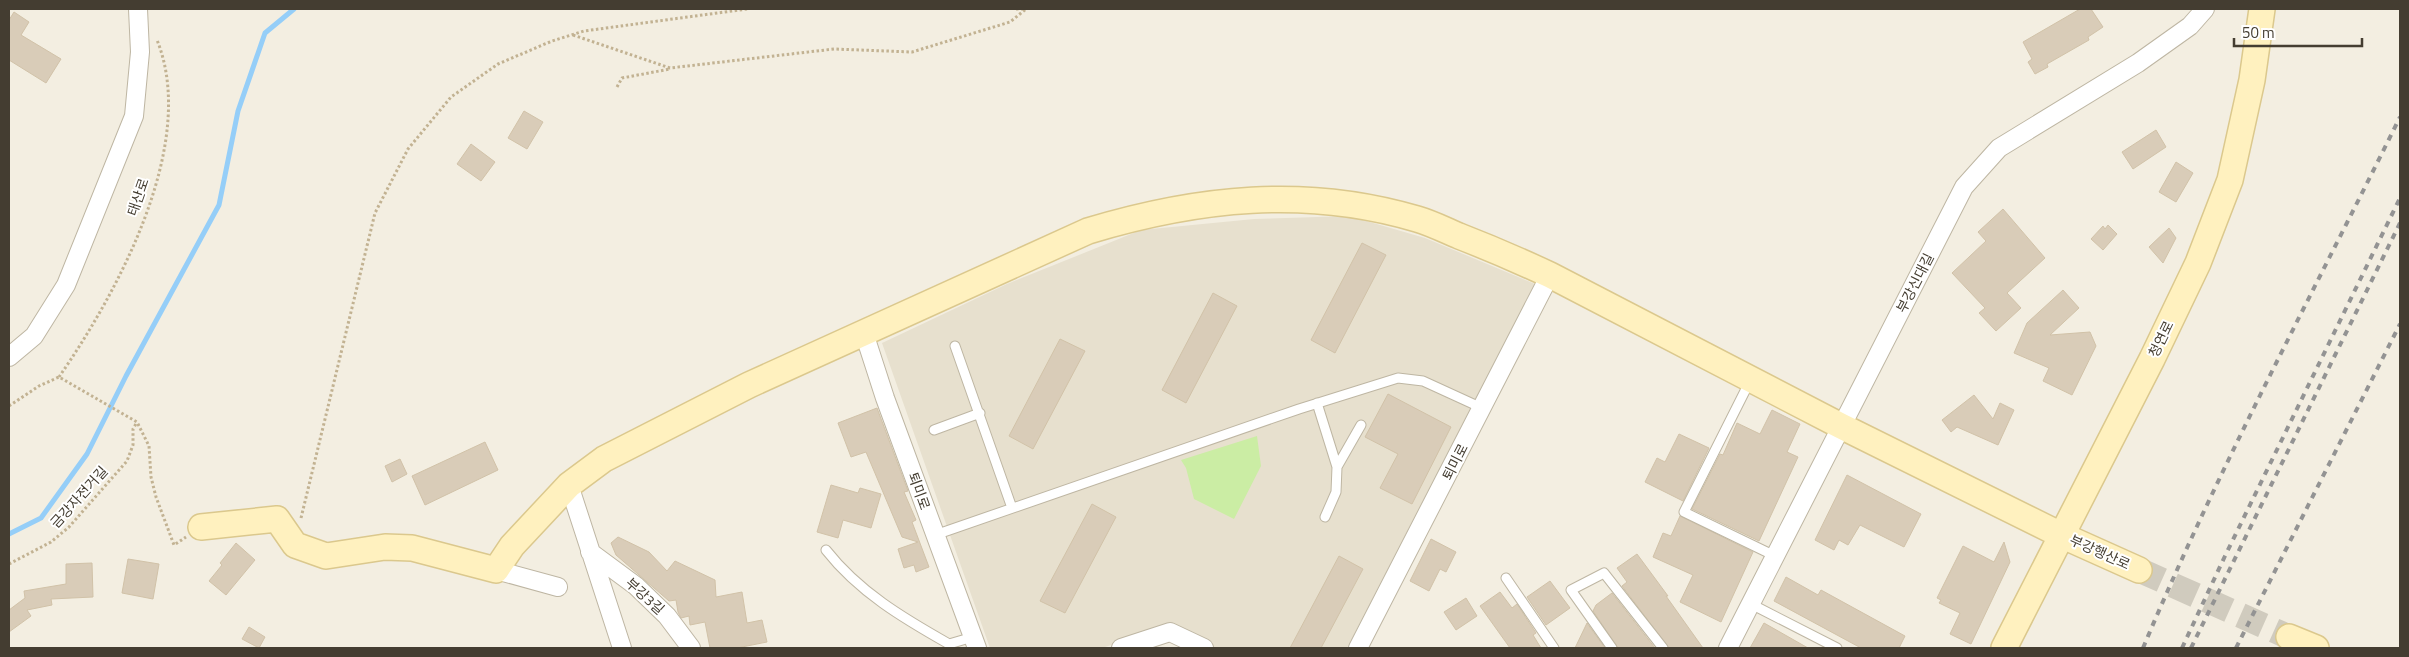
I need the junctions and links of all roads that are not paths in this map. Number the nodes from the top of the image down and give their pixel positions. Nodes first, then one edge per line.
1 (138, 9) edge
2 (2205, 9) edge
3 (2262, 9) edge
4 (1550, 275) junction
5 (864, 333) junction
6 (956, 346) dead end
7 (9, 357) edge
8 (1751, 379) junction
9 (1317, 403) junction
10 (1482, 408) junction
11 (980, 413) junction
12 (1361, 425) dead end
13 (1842, 426) junction
14 (934, 430) dead end
15 (1337, 467) junction
16 (569, 486) junction
17 (1012, 508) junction
18 (1325, 517) dead end
19 (201, 528) road end
20 (936, 535) junction
21 (2061, 535) junction
22 (826, 550) dead end
23 (590, 552) junction
24 (1775, 556) junction
25 (496, 570) junction
26 (2139, 570) tunnel mouth
27 (1506, 578) dead end
28 (558, 587) dead end
29 (1751, 604) junction
30 (975, 643) edge
31 (2286, 643) tunnel mouth
32 (622, 648) edge
33 (691, 648) edge
34 (1121, 648) edge
35 (1204, 648) edge
36 (1358, 648) edge
37 (1554, 648) edge
38 (1612, 648) edge
39 (1663, 648) edge
40 (1728, 648) edge
41 (1836, 648) edge
42 (2004, 648) edge
43 (2316, 648) edge

1 - 7 street
2 - 13 street, 부강신대길
3 - 21 street, 청연로
4 - 5 street, 부강행산로
4 - 8 street, 부강행산로
4 - 10 street, 퇴미로
5 - 16 street, 부강행산로
5 - 20 street, 퇴미로
6 - 11 lane
8 - 13 street, 부강행산로
8 - 24 lane
9 - 10 lane
9 - 15 lane
9 - 17 lane
10 - 36 street, 퇴미로
11 - 14 lane
11 - 17 lane
12 - 15 lane
13 - 21 street, 부강행산로
13 - 24 street, 부강신대길
15 - 18 lane
16 - 23 street, 부강3길
16 - 25 street, 부강행산로
17 - 20 lane
19 - 25 street
20 - 30 street, 퇴미로
21 - 26 street, 부강행산로
21 - 42 street, 청연로
22 - 30 lane
23 - 32 street, 부강3길
23 - 33 street, 부강3길
24 - 29 street, 부강신대길
25 - 28 street
27 - 37 lane
29 - 40 street, 부강신대길
29 - 41 lane
31 - 43 street
34 - 35 street
38 - 39 lane

